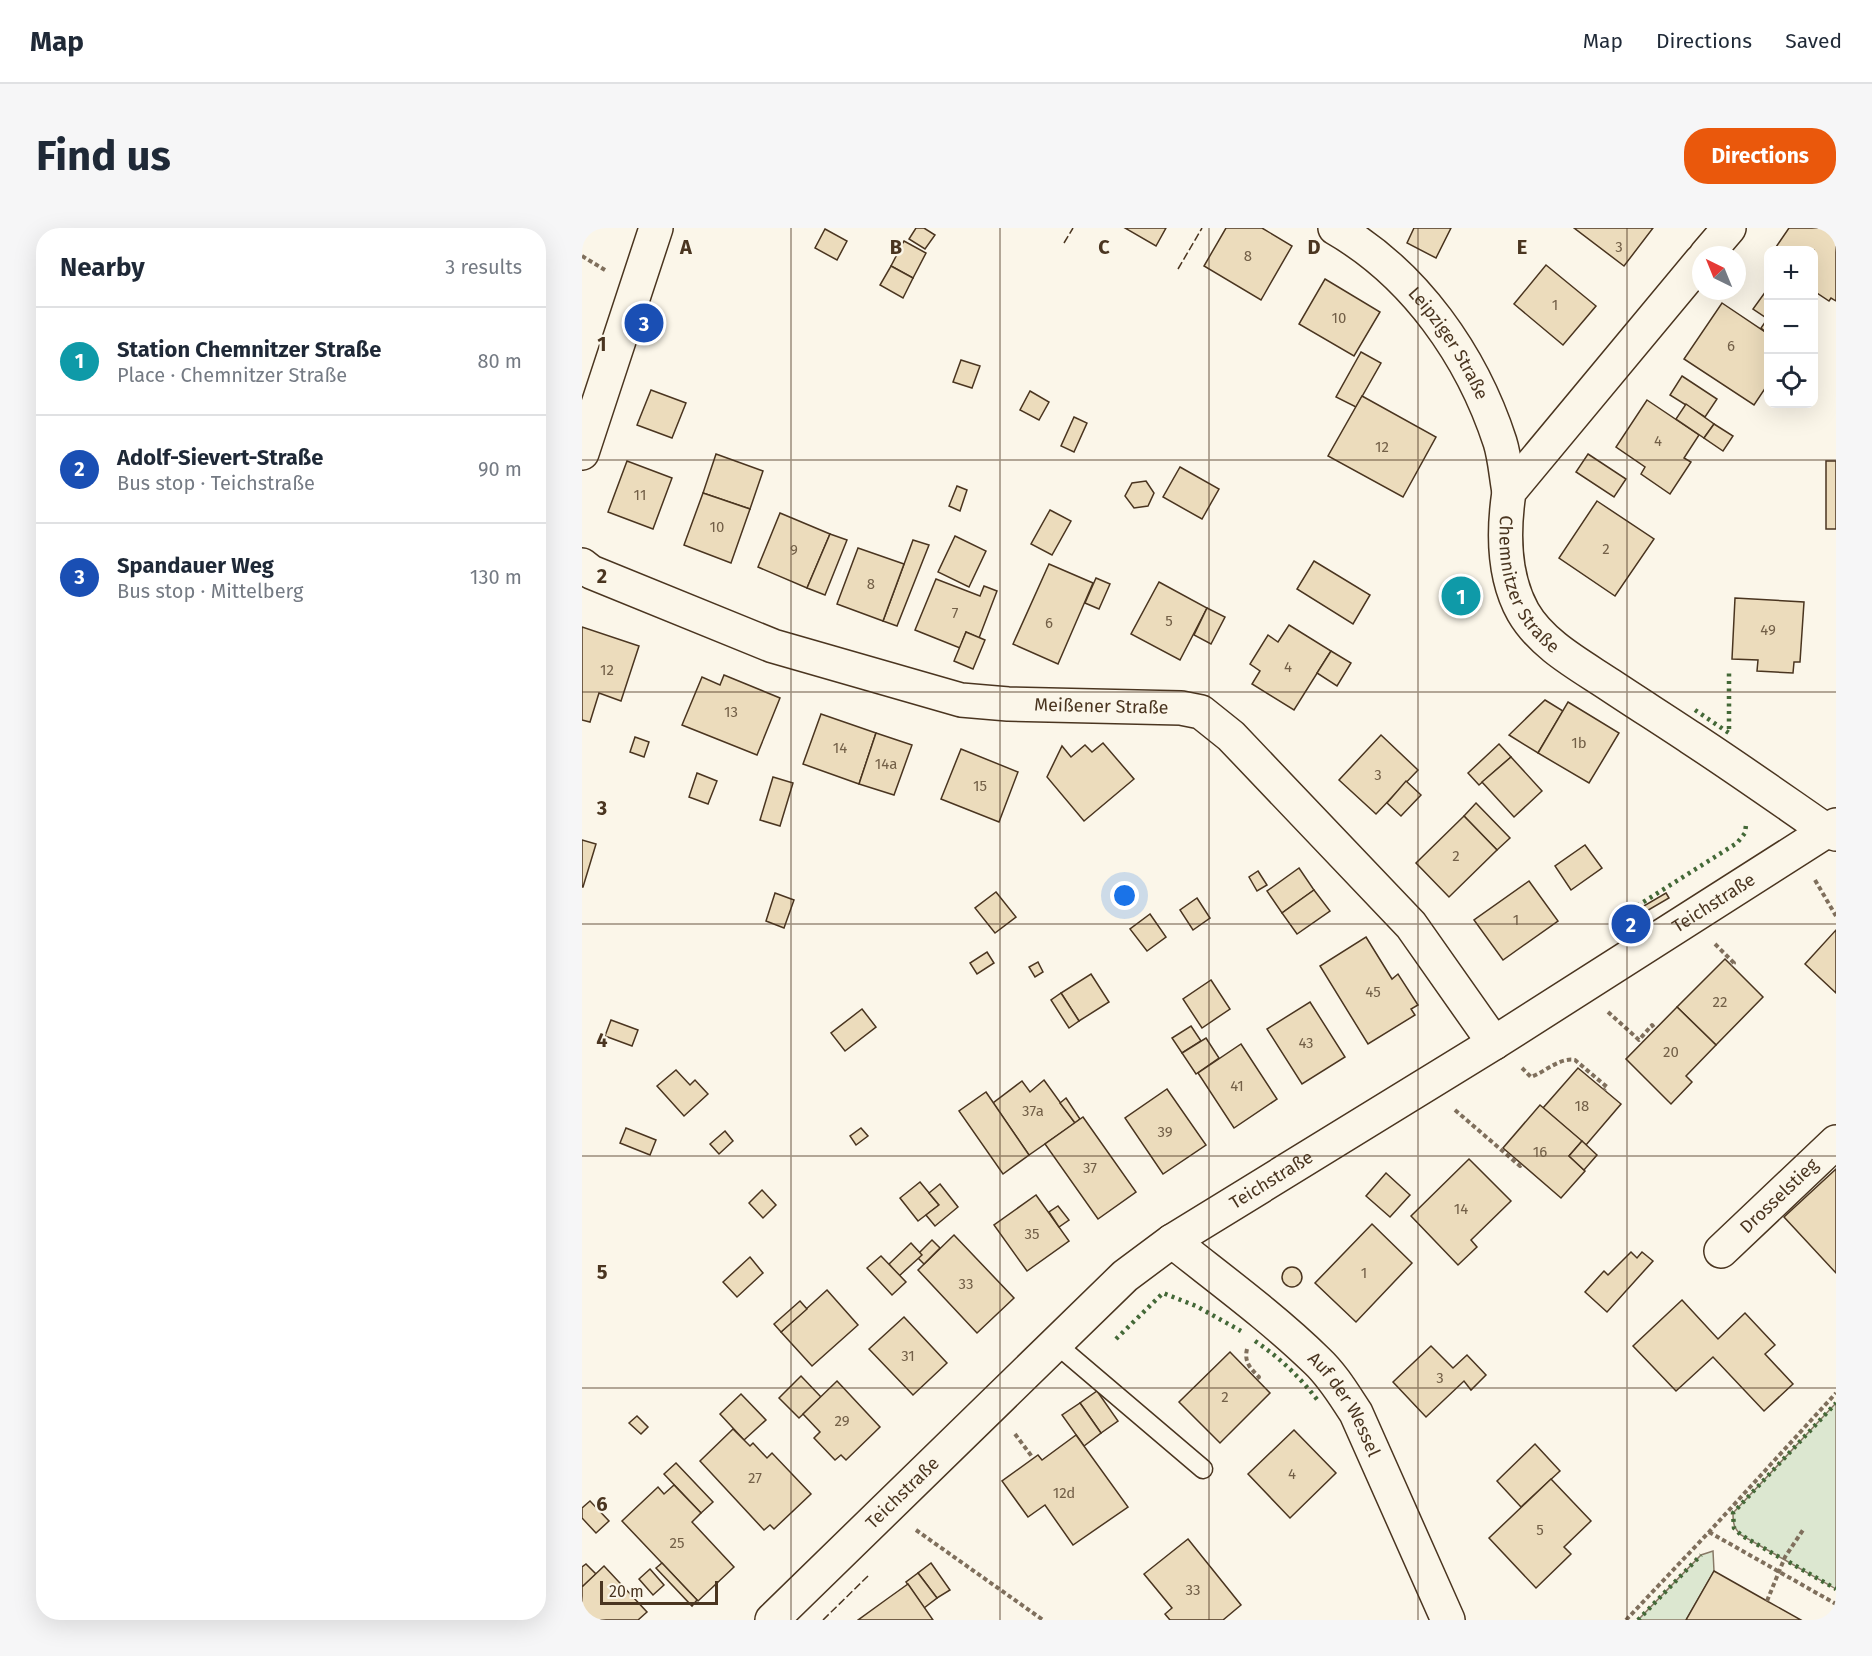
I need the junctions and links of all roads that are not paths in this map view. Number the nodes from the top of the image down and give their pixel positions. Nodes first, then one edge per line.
1 (656, 228) edge
2 (1335, 228) edge
3 (1729, 228) edge
4 (1714, 246) edge
5 (1692, 272) edge
6 (582, 453) edge
7 (1509, 492) junction
8 (582, 565) edge
9 (1833, 830) edge
10 (1494, 1042) junction
11 (1836, 1142) edge
12 (1172, 1241) junction
13 (1721, 1251) dead end
14 (1056, 1344) junction
15 (1203, 1469) dead end
16 (772, 1620) edge
17 (1448, 1620) edge

1 - 6 street
2 - 7 street, Leipziger Straße
3 - 4 street
5 - 7 street, Chemnitzer Straße
7 - 9 street, Chemnitzer Straße
8 - 10 street, Meißener Straße
9 - 10 street, Teichstraße
10 - 12 street, Teichstraße
11 - 13 street, Drosselstieg
12 - 14 street, Teichstraße
12 - 17 street, Auf der Wessel
14 - 15 lane
14 - 16 street, Teichstraße

